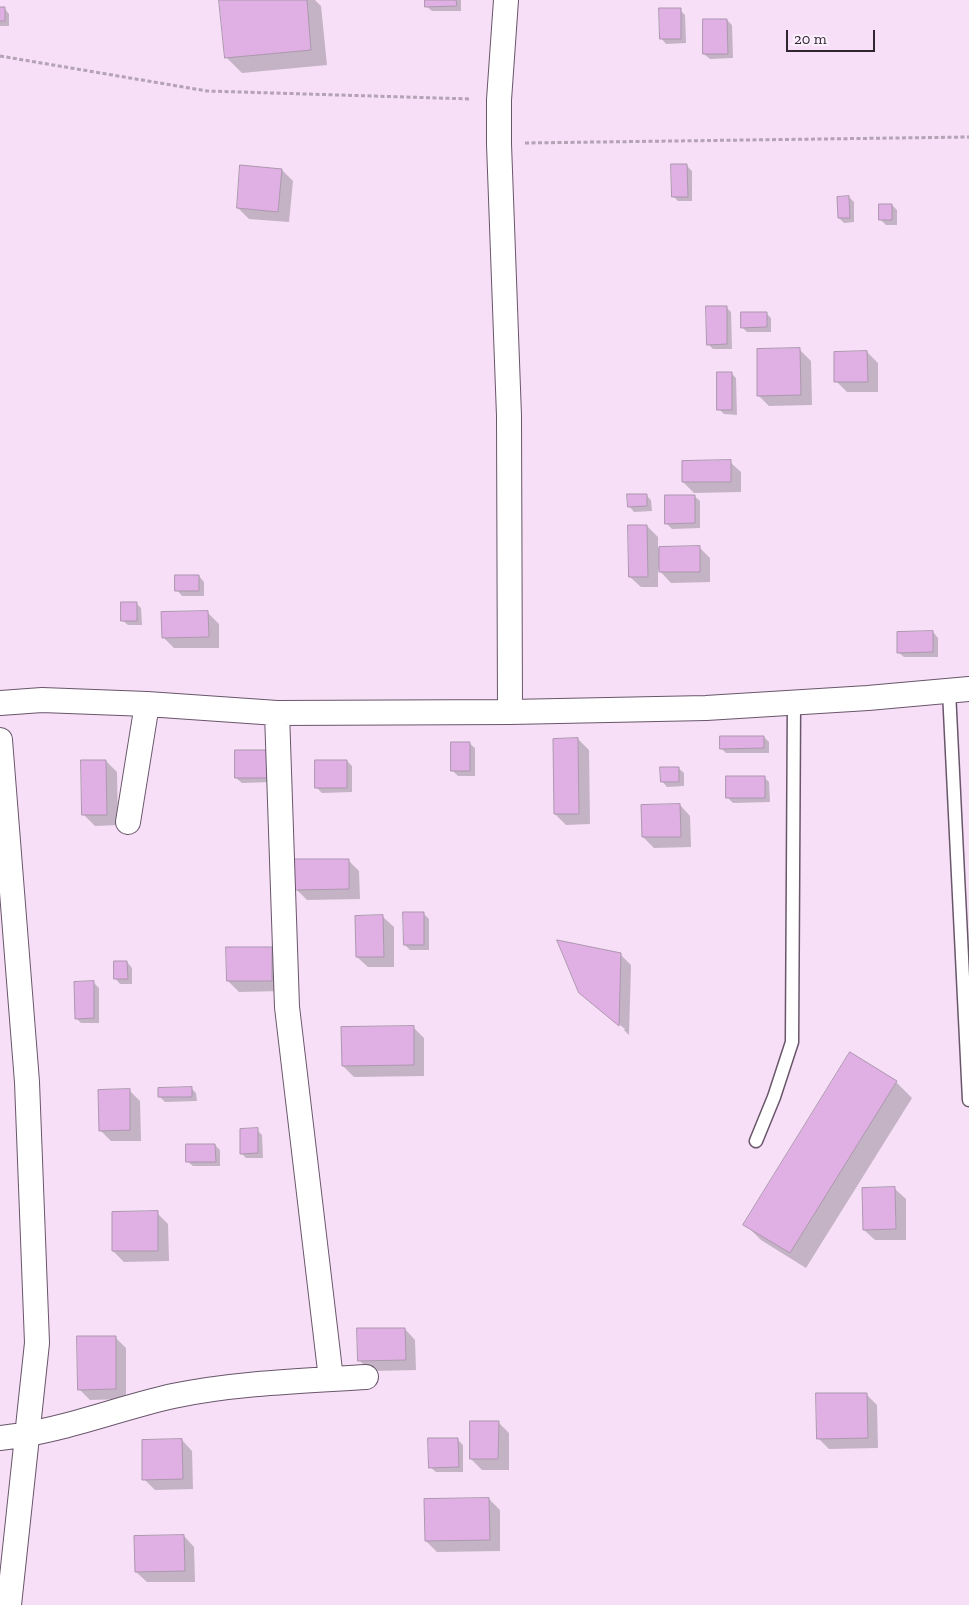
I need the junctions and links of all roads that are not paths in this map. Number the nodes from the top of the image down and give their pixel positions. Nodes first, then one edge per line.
1 (506, 0) edge
2 (959, 690) edge
3 (794, 702) junction
4 (0, 703) edge
5 (147, 704) junction
6 (510, 712) junction
7 (277, 713) junction
8 (0, 740) edge
9 (128, 822) dead end
10 (969, 1100) edge
11 (756, 1141) dead end
12 (366, 1377) dead end
13 (330, 1379) junction
14 (27, 1435) junction
15 (0, 1438) edge
16 (9, 1605) edge

1 - 6 street
2 - 3 street
2 - 10 lane
3 - 6 street
3 - 11 lane
4 - 5 street
5 - 7 street
5 - 9 street
6 - 7 street
7 - 13 street
8 - 14 street
12 - 13 street
13 - 14 street
14 - 15 street
14 - 16 street

